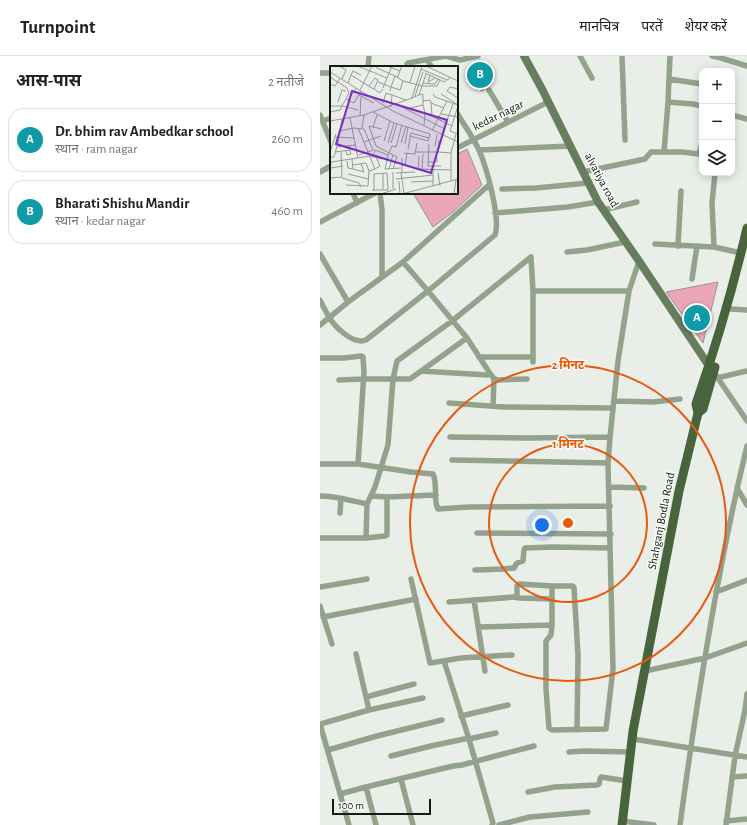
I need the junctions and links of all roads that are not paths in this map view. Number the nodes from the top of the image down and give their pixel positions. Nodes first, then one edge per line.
1 (369, 56) edge
2 (478, 56) edge
3 (524, 56) edge
4 (580, 56) edge
5 (622, 56) edge
6 (670, 56) edge
7 (712, 56) edge
8 (427, 60) junction
9 (368, 66) edge
10 (408, 66) edge
11 (432, 66) edge
12 (747, 66) edge
13 (592, 78) dead end
14 (670, 79) junction
15 (699, 84) edge
16 (489, 90) dead end
17 (548, 102) junction
18 (668, 102) junction
19 (699, 106) edge
20 (458, 115) edge
21 (735, 117) edge
22 (321, 118) edge
23 (747, 119) edge
24 (508, 122) junction
25 (330, 140) edge
26 (473, 140) junction
27 (625, 140) dead end
28 (570, 146) junction
29 (458, 148) edge
30 (479, 150) junction
31 (664, 152) junction
32 (699, 154) edge
33 (330, 167) edge
34 (320, 172) edge
35 (583, 172) junction
36 (714, 176) edge
37 (588, 183) junction
38 (490, 184) junction
39 (502, 189) dead end
40 (681, 191) dead end
41 (353, 194) edge
42 (373, 194) edge
43 (380, 194) edge
44 (598, 202) junction
45 (637, 202) dead end
46 (357, 203) junction
47 (603, 210) junction
48 (495, 213) junction
49 (320, 222) edge
50 (747, 228) edge
51 (625, 242) junction
52 (655, 244) dead end
53 (747, 244) edge
54 (678, 246) junction
55 (697, 246) junction
56 (714, 248) junction
57 (567, 252) dead end
58 (741, 253) junction
59 (320, 254) edge
60 (639, 261) junction
61 (403, 262) junction
62 (382, 277) junction
63 (692, 279) dead end
64 (428, 291) junction
65 (533, 291) junction
66 (629, 291) junction
67 (320, 300) edge
68 (348, 302) junction
69 (731, 310) junction
70 (747, 310) edge
71 (329, 317) junction
72 (452, 321) junction
73 (320, 325) edge
74 (466, 338) junction
75 (479, 357) junction
76 (320, 358) edge
77 (421, 371) junction
78 (747, 371) edge
79 (489, 372) junction
80 (713, 372) junction
81 (494, 378) junction
82 (363, 379) junction
83 (393, 379) junction
84 (527, 379) dead end
85 (339, 380) dead end
86 (680, 399) dead end
87 (614, 401) junction
88 (449, 404) dead end
89 (493, 406) junction
90 (613, 408) junction
91 (747, 421) edge
92 (450, 437) dead end
93 (610, 437) junction
94 (747, 446) edge
95 (452, 460) dead end
96 (608, 463) junction
97 (320, 464) edge
98 (358, 464) junction
99 (382, 467) junction
100 (610, 487) junction
101 (644, 488) dead end
102 (737, 488) junction
103 (436, 495) junction
104 (320, 496) edge
105 (371, 496) junction
106 (387, 497) junction
107 (341, 498) junction
108 (368, 504) junction
109 (747, 505) edge
110 (610, 506) junction
111 (340, 513) dead end
112 (476, 533) dead end
113 (611, 534) junction
114 (320, 538) edge
115 (366, 538) junction
116 (610, 548) junction
117 (475, 570) dead end
118 (367, 579) dead end
119 (411, 579) dead end
120 (747, 580) edge
121 (552, 586) junction
122 (320, 587) edge
123 (716, 592) junction
124 (513, 597) junction
125 (416, 599) junction
126 (552, 599) junction
127 (474, 600) junction
128 (449, 602) dead end
129 (320, 606) edge
130 (324, 618) junction
131 (552, 625) junction
132 (478, 628) junction
133 (747, 643) edge
134 (332, 644) dead end
135 (356, 654) dead end
136 (512, 655) dead end
137 (482, 657) junction
138 (705, 658) junction
139 (444, 661) junction
140 (485, 671) dead end
141 (645, 671) junction
142 (414, 684) dead end
143 (747, 694) edge
144 (366, 697) junction
145 (423, 698) dead end
146 (747, 702) edge
147 (508, 705) dead end
148 (369, 710) junction
149 (746, 711) edge
150 (462, 716) junction
151 (442, 720) dead end
152 (320, 724) edge
153 (577, 730) junction
154 (496, 733) dead end
155 (469, 739) junction
156 (633, 739) junction
157 (323, 742) edge
158 (534, 746) dead end
159 (690, 748) junction
160 (328, 750) junction
161 (569, 752) dead end
162 (631, 752) junction
163 (391, 756) dead end
164 (735, 756) junction
165 (747, 757) edge
166 (475, 762) junction
167 (747, 776) edge
168 (732, 777) junction
169 (401, 778) junction
170 (627, 781) junction
171 (366, 788) junction
172 (528, 792) dead end
173 (340, 794) junction
174 (588, 812) dead end
175 (747, 819) edge
176 (622, 823) edge
177 (726, 823) edge
178 (349, 825) edge
179 (376, 825) edge
180 (413, 825) edge
181 (492, 825) edge
182 (499, 825) edge
183 (654, 825) edge
184 (680, 825) edge

1 - 9 street
2 - 8 street
3 - 17 street, alvatiya road
4 - 13 street
5 - 27 street
6 - 14 street
7 - 12 street
8 - 10 street
8 - 11 street
14 - 15 street
14 - 18 street
16 - 24 street
17 - 24 street, kedar nagar
17 - 28 street, alvatiya road
18 - 19 street
18 - 31 street
20 - 26 street
21 - 23 street
22 - 25 street
24 - 26 street, kedar nagar
26 - 29 street, kedar nagar
26 - 30 street
28 - 30 street
28 - 35 street, alvatiya road
30 - 38 street
31 - 32 street
31 - 35 street
33 - 34 street
35 - 37 street, alvatiya road
36 - 56 street
37 - 39 street
37 - 44 street, alvatiya road
38 - 48 street
38 - 61 street
40 - 54 street
41 - 46 street
42 - 46 street
43 - 62 street
44 - 47 street, alvatiya road
44 - 48 street
45 - 47 street
46 - 49 street
47 - 51 street, alvatiya road
48 - 64 street
50 - 58 main road
51 - 57 street
51 - 60 street, alvatiya road
52 - 54 street
53 - 69 main road
54 - 55 street
55 - 56 street
55 - 63 street
56 - 58 street
58 - 80 main road
59 - 68 street
60 - 66 street
60 - 80 street, alvatiya road
61 - 62 street
61 - 64 street
62 - 68 street
64 - 71 street
64 - 72 street
65 - 66 street
65 - 72 street
65 - 75 street
66 - 87 street
67 - 71 street
68 - 71 street
69 - 70 street
69 - 80 main road
71 - 73 street
72 - 74 street
72 - 83 street
74 - 75 street
74 - 77 street
75 - 79 street
76 - 82 street
77 - 79 street
77 - 83 street
78 - 80 street
79 - 81 street
80 - 91 street
80 - 141 main road, Shahganj Bodla Road
81 - 84 street
81 - 89 street
82 - 83 street
82 - 85 street
82 - 98 street
83 - 99 street
86 - 87 street
87 - 90 street
88 - 89 street
89 - 90 street
90 - 93 street
92 - 93 street
93 - 96 street
94 - 102 street
95 - 96 street
96 - 100 street
97 - 98 street
98 - 99 street
99 - 103 street
99 - 105 street
100 - 101 street
100 - 110 street
102 - 109 street
102 - 123 street
103 - 106 street
103 - 110 street
104 - 107 street
105 - 106 street
105 - 108 street
106 - 115 street
107 - 108 street
107 - 111 street
108 - 115 street
110 - 113 street
112 - 113 street
113 - 116 street
114 - 115 street
116 - 117 street
116 - 153 street
118 - 122 street
119 - 125 street
120 - 123 street
121 - 124 street
121 - 126 street
121 - 153 street
123 - 138 street
124 - 126 street
124 - 127 street
125 - 130 street
125 - 139 street
126 - 131 street
127 - 128 street
127 - 132 street
129 - 130 street
130 - 134 street
131 - 132 street
131 - 153 street
132 - 137 street
133 - 138 street
135 - 144 street
136 - 137 street
137 - 139 street
137 - 140 street
138 - 141 street
138 - 159 street
139 - 150 street
141 - 156 main road, Shahganj Bodla Road
142 - 144 street
143 - 146 street
144 - 148 street
145 - 148 street
146 - 149 street
147 - 150 street
148 - 152 street
149 - 164 street
150 - 155 street
151 - 160 street
152 - 157 street
154 - 155 street
155 - 163 street
155 - 166 street
156 - 159 street
156 - 162 main road, Shahganj Bodla Road
157 - 160 street
158 - 166 street
159 - 164 street
159 - 184 street
160 - 173 street
161 - 162 street
162 - 170 main road, Shahganj Bodla Road
164 - 165 street
164 - 168 street
166 - 169 street
166 - 181 street
167 - 168 street
168 - 177 street
169 - 171 street
169 - 180 street
170 - 172 street
170 - 176 main road, Shahganj Bodla Road
171 - 173 street
171 - 179 street
173 - 178 street
174 - 182 street
175 - 177 street
176 - 183 street

